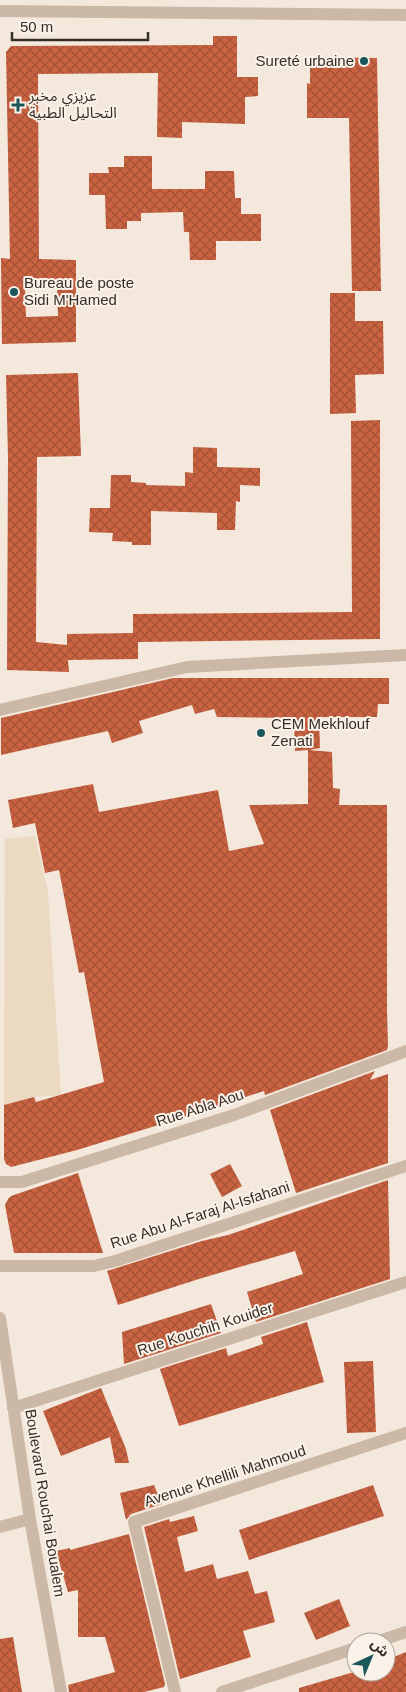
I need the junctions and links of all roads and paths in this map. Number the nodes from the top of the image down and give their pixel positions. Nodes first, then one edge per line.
1 (192, 6) edge
2 (0, 11) edge
3 (406, 15) edge
4 (406, 655) edge
5 (0, 710) edge
6 (406, 1051) edge
7 (406, 1166) edge
8 (0, 1182) edge
9 (0, 1266) edge
10 (406, 1282) edge
11 (0, 1318) edge
12 (13, 1408) junction
13 (406, 1434) edge
14 (30, 1519) junction
15 (0, 1527) edge
16 (346, 1651) edge
17 (61, 1692) edge
18 (175, 1692) edge
19 (222, 1692) edge

1 - 2 street
1 - 3 street
4 - 5 street
6 - 8 street, Rue Abla Aou
7 - 9 street, Rue Abu Al-Faraj Al-Isfahani
10 - 12 street, Rue Kouchih Kouider
11 - 12 street, Boulevard Rouchai Boualem
12 - 14 street, Boulevard Rouchai Boualem
13 - 18 street, Avenue Khellili Mahmoud
14 - 15 street
14 - 17 street, Boulevard Rouchai Boualem
16 - 19 street

